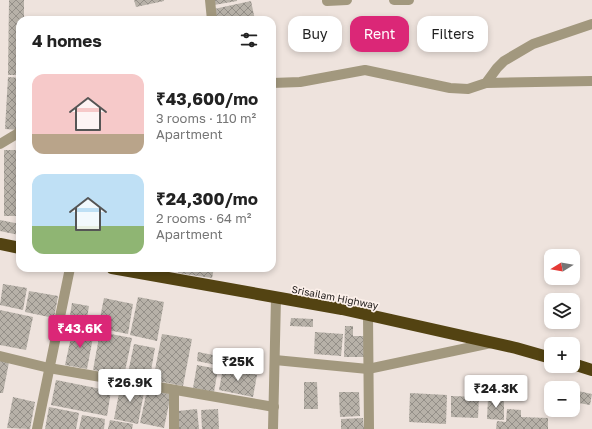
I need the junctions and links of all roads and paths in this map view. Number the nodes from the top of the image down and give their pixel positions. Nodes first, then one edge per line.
1 (210, 0) edge
2 (347, 0) edge
3 (394, 0) edge
4 (409, 0) edge
5 (327, 1) edge
6 (212, 16) edge
7 (592, 24) edge
8 (592, 81) edge
9 (276, 83) edge
10 (486, 83) junction
11 (16, 134) edge
12 (0, 144) edge
13 (0, 244) edge
14 (16, 247) edge
15 (69, 272) edge
16 (134, 272) edge
17 (276, 298) junction
18 (368, 315) junction
19 (493, 342) junction
20 (0, 356) edge
21 (544, 356) edge
22 (275, 360) junction
23 (580, 366) edge
24 (49, 368) junction
25 (368, 369) junction
26 (592, 370) edge
27 (174, 390) junction
28 (274, 407) junction
29 (37, 429) edge
30 (174, 429) edge
31 (273, 429) edge
32 (369, 429) edge

1 - 6 street
2 - 5 street
3 - 4 street
7 - 10 street
8 - 10 street
9 - 10 street
11 - 12 street
13 - 14 highway
15 - 24 street
16 - 17 highway, Srisailam Highway
17 - 18 highway, Srisailam Highway
17 - 22 street
18 - 19 highway, Srisailam Highway
18 - 25 street
19 - 21 highway, Srisailam Highway
19 - 25 street
20 - 24 street
22 - 25 street
22 - 28 street
23 - 26 highway
24 - 27 street
24 - 29 street
25 - 32 street
27 - 28 street
27 - 30 street
28 - 31 street

